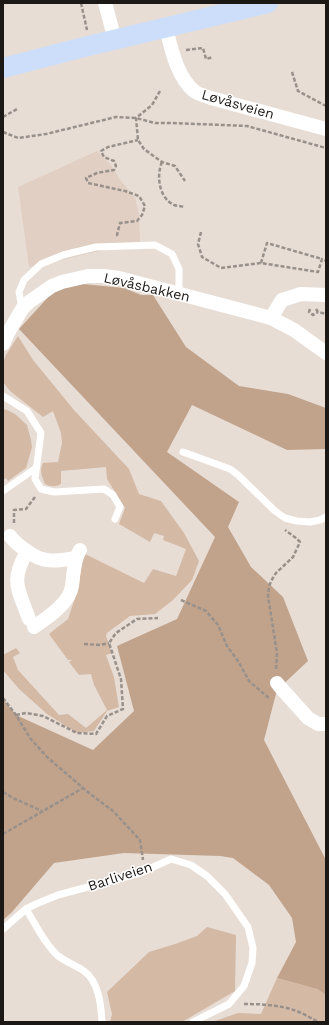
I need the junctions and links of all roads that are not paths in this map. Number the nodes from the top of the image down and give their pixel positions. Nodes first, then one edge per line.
1 (105, 3) edge
2 (268, 3) edge
3 (166, 28) junction
4 (115, 40) junction
5 (3, 68) edge
6 (326, 129) edge
7 (179, 293) junction
8 (326, 295) edge
9 (22, 310) junction
10 (270, 318) junction
11 (3, 344) edge
12 (326, 353) edge
13 (3, 396) edge
14 (183, 452) dead end
15 (36, 468) junction
16 (3, 491) edge
17 (326, 517) edge
18 (115, 519) dead end
19 (10, 536) dead end
20 (27, 551) junction
21 (277, 683) road end
22 (326, 724) edge
23 (26, 909) junction
24 (3, 929) edge
25 (102, 1022) edge
26 (193, 1022) edge

1 - 4 street
2 - 3 main road
3 - 4 main road
3 - 6 street, Løvåsveien
4 - 5 main road
7 - 9 street, Løvåsbakken
7 - 9 lane
7 - 10 street, Løvåsbakken
8 - 10 street
9 - 11 street, Løvåsbakken
10 - 12 street, Løvåsbakken
13 - 15 lane
14 - 17 lane
15 - 16 lane
15 - 18 lane
19 - 20 street
20 - 20 street
21 - 22 street
23 - 24 lane, Barliveien
23 - 25 lane
23 - 26 lane, Barliveien

